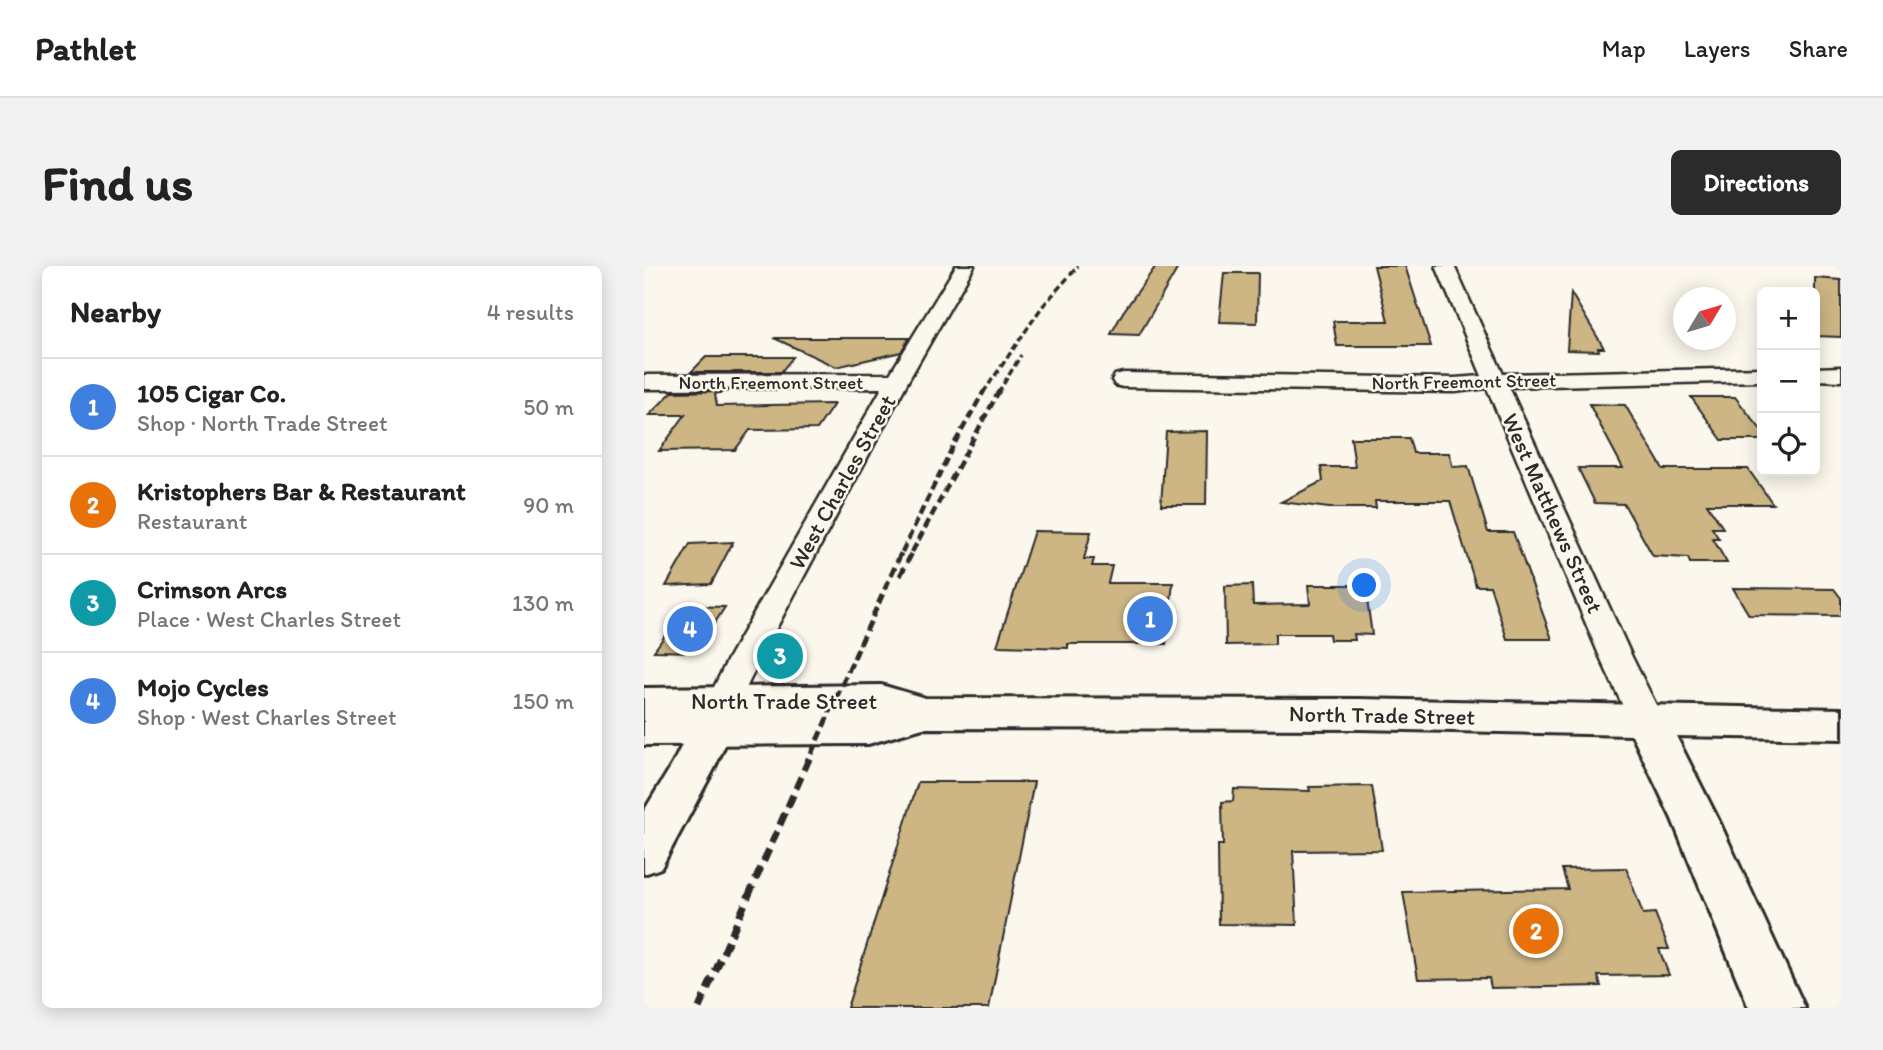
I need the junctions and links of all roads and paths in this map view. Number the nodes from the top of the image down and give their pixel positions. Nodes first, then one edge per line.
1 (965, 266) edge
2 (1446, 266) edge
3 (1757, 374) edge
4 (1820, 374) edge
5 (1841, 374) edge
6 (1124, 380) dead end
7 (897, 381) junction
8 (1495, 381) junction
9 (644, 382) edge
10 (644, 702) edge
11 (717, 715) junction
12 (1646, 719) junction
13 (1841, 724) edge
14 (644, 730) edge
15 (644, 854) edge
16 (1777, 1008) edge

1 - 7 street, West Charles Street
2 - 8 street, West Matthews Street
3 - 8 street, North Freemont Street
4 - 5 street
6 - 8 street, North Freemont Street
7 - 9 street, North Freemont Street
7 - 11 street, West Charles Street
8 - 12 street, West Matthews Street
10 - 11 main road, North Trade Street
11 - 12 main road, North Trade Street
11 - 14 main road, North Trade Street
11 - 15 main road
12 - 13 main road, North Trade Street
12 - 16 main road

